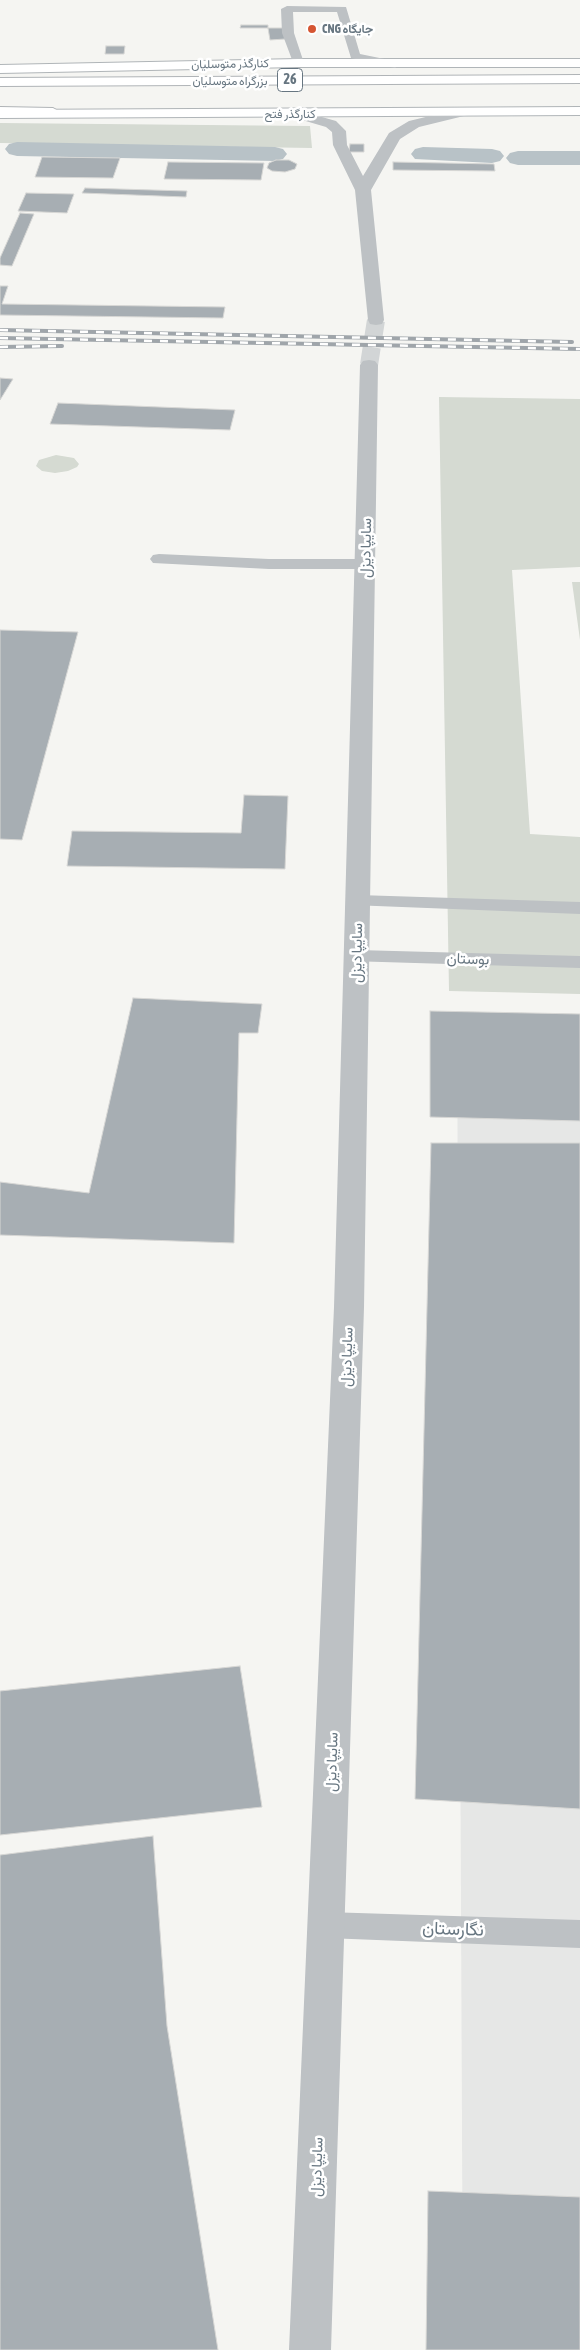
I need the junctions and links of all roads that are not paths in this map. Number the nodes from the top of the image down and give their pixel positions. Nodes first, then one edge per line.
1 (298, 63) junction
2 (580, 63) edge
3 (395, 64) junction
4 (0, 69) edge
5 (580, 79) edge
6 (0, 82) edge
7 (0, 98) edge
8 (29, 98) dead end
9 (580, 111) edge
10 (0, 112) edge
11 (463, 112) junction
12 (297, 114) junction
13 (363, 190) junction
14 (376, 320) tunnel mouth
15 (369, 364) tunnel mouth
16 (159, 559) dead end
17 (365, 564) junction
18 (358, 901) junction
19 (580, 908) edge
20 (357, 956) junction
21 (580, 962) edge
22 (326, 1925) junction
23 (580, 1934) edge
24 (310, 2350) edge

1 - 3 main road, کنارگذر متوسلیان
1 - 3 lane
1 - 4 main road, کنارگذر متوسلیان
2 - 3 main road, کنارگذر متوسلیان
5 - 6 main road, بزرگراه متوسلیان / 26
7 - 8 main road
9 - 11 main road, کنارگذر فتح
10 - 12 main road, کنارگذر فتح
11 - 12 main road, کنارگذر فتح
11 - 13 street
12 - 13 street
13 - 14 street
15 - 17 street, سایپا دیزل
16 - 17 lane
17 - 18 street, سایپا دیزل
18 - 19 lane
18 - 20 street, سایپا دیزل
20 - 21 lane, بوستان
20 - 22 street, سایپا دیزل
22 - 23 lane, نگارستان
22 - 24 street, سایپا دیزل

